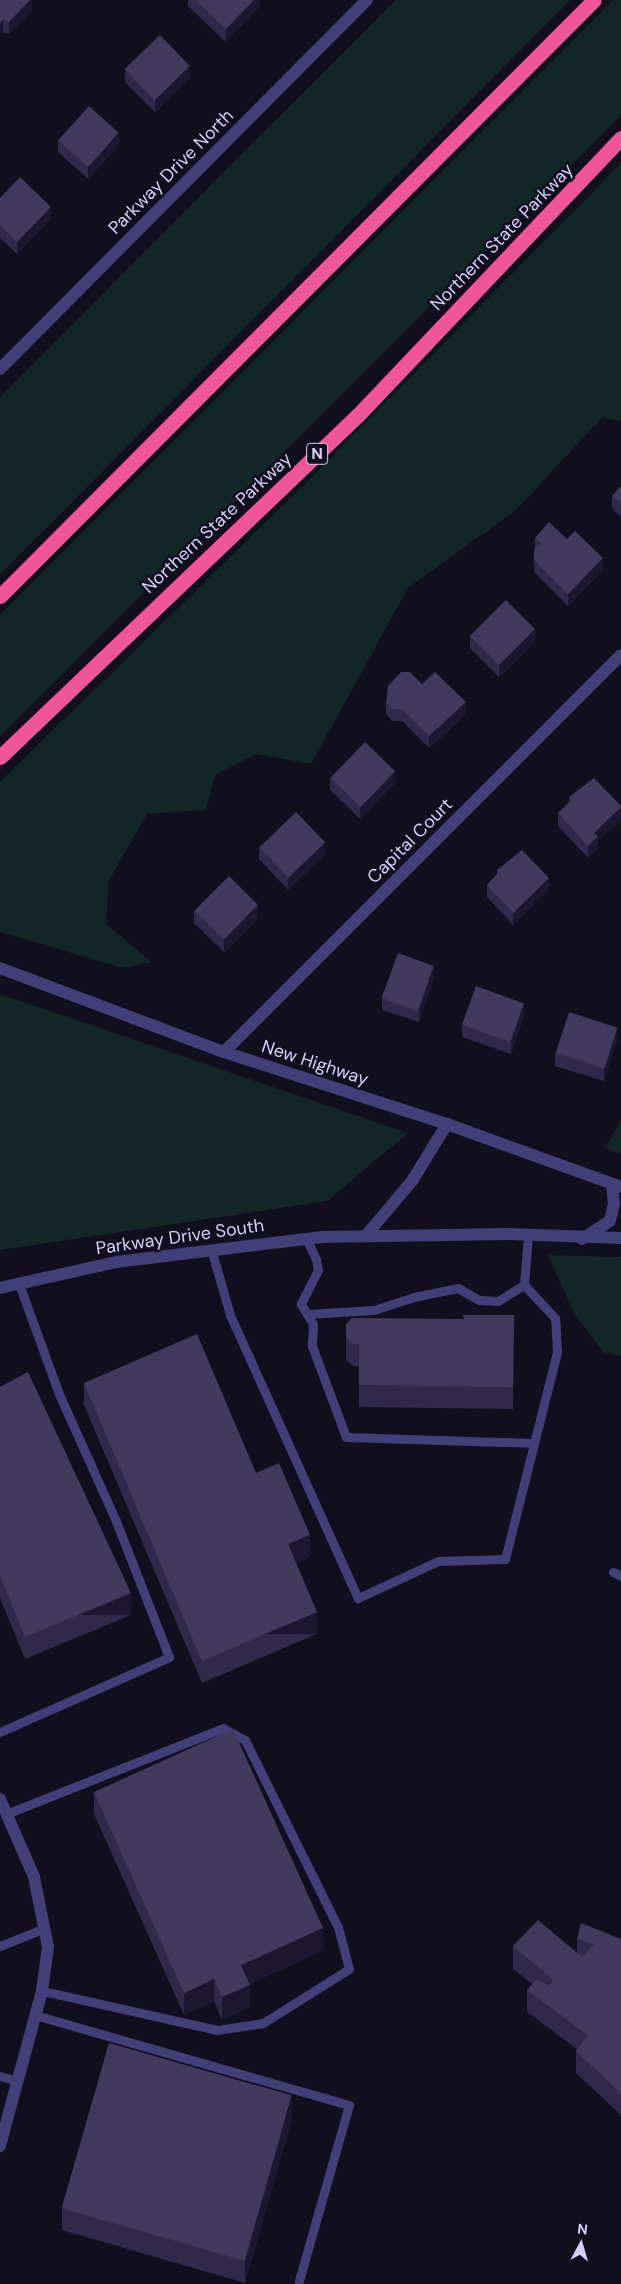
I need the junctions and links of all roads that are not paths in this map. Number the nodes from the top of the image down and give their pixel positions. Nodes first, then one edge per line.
1 (367, 0) edge
2 (594, 0) edge
3 (621, 138) edge
4 (0, 369) edge
5 (0, 596) edge
6 (621, 655) edge
7 (0, 757) edge
8 (0, 968) edge
9 (224, 1052) junction
10 (447, 1124) junction
11 (617, 1186) edge
12 (368, 1234) junction
13 (528, 1236) junction
14 (306, 1238) junction
15 (621, 1238) edge
16 (582, 1239) junction
17 (211, 1249) junction
18 (19, 1284) junction
19 (524, 1285) junction
20 (0, 1288) edge
21 (308, 1314) junction
22 (532, 1443) junction
23 (0, 1732) edge
24 (0, 1800) edge
25 (6, 1814) junction
26 (45, 1928) junction
27 (0, 1946) edge
28 (42, 1991) junction
29 (36, 2015) junction
30 (0, 2076) edge
31 (18, 2082) junction
32 (0, 2146) edge
33 (299, 2281) dead end

1 - 4 street, Parkway Drive North
2 - 5 highway
3 - 7 highway, Northern State Parkway / N
6 - 9 street, Capital Court
8 - 9 street, New Highway
9 - 10 street, New Highway
10 - 11 street, New Highway
10 - 12 street
11 - 16 street
12 - 13 street, Parkway Drive South
12 - 14 street, Parkway Drive South
13 - 16 street, Parkway Drive South
13 - 19 lane
14 - 17 street, Parkway Drive South
14 - 21 lane
15 - 16 street, Parkway Drive South
17 - 18 street, Parkway Drive South
17 - 22 lane
18 - 20 street, Parkway Drive South
18 - 23 lane
19 - 21 lane
19 - 22 lane
21 - 22 lane
24 - 25 street
25 - 26 street
25 - 28 lane
26 - 27 lane
26 - 28 street
28 - 29 street
29 - 31 street
29 - 33 lane
30 - 31 lane
31 - 32 street

